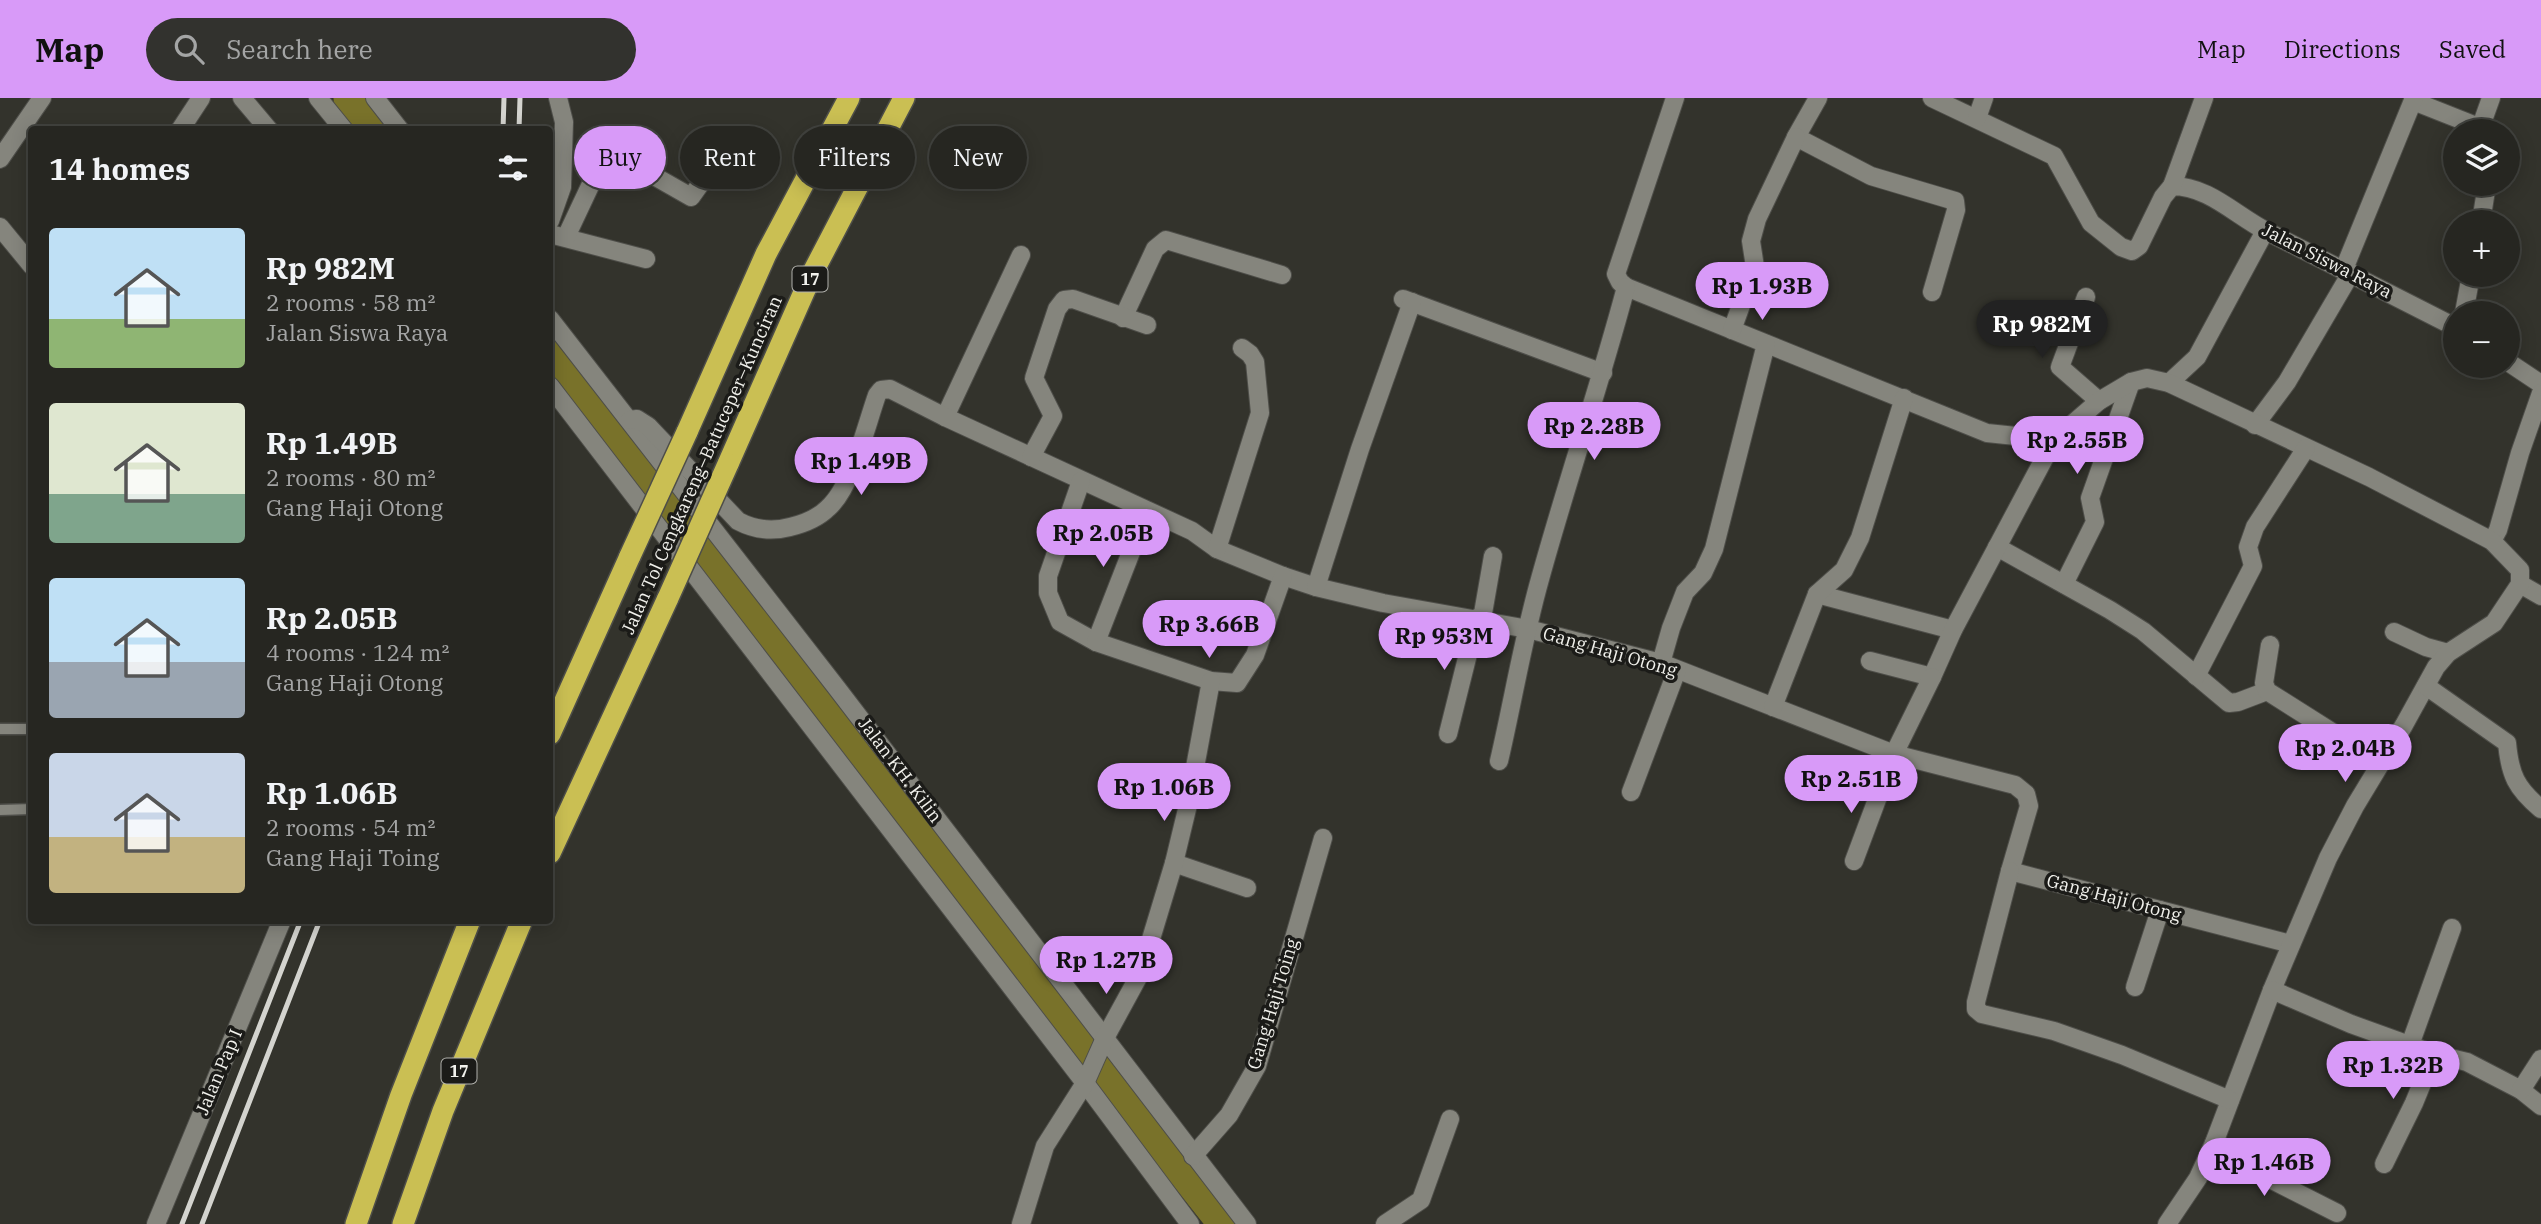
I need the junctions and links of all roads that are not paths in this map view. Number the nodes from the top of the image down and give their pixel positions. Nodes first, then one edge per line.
1 (42, 98) edge
2 (201, 98) edge
3 (242, 98) edge
4 (318, 98) edge
5 (375, 98) edge
6 (558, 98) edge
7 (849, 98) edge
8 (904, 98) edge
9 (1675, 98) edge
10 (1818, 98) edge
11 (1932, 98) edge
12 (1984, 98) edge
13 (2204, 98) edge
14 (2491, 98) edge
15 (2414, 99) edge
16 (1977, 118) junction
17 (2461, 119) edge
18 (2487, 119) edge
19 (183, 126) edge
20 (266, 126) edge
21 (341, 126) edge
22 (397, 126) edge
23 (1796, 137) junction
24 (0, 159) edge
25 (2172, 186) junction
26 (697, 189) edge
27 (553, 212) edge
28 (0, 227) edge
29 (2265, 231) junction
30 (558, 235) edge
31 (1021, 255) dead end
32 (646, 258) dead end
33 (28, 261) edge
34 (2348, 271) junction
35 (1282, 275) dead end
36 (1626, 287) junction
37 (1932, 292) dead end
38 (2086, 297) dead end
39 (1122, 318) junction
40 (2443, 321) edge
41 (553, 323) edge
42 (1147, 325) dead end
43 (1732, 330) junction
44 (1766, 344) junction
45 (1242, 348) dead end
46 (2520, 370) edge
47 (1603, 373) junction
48 (2131, 382) junction
49 (2169, 383) junction
50 (2541, 384) edge
51 (553, 390) edge
52 (2541, 393) edge
53 (1905, 398) junction
54 (2098, 401) junction
55 (945, 417) junction
56 (630, 420) junction
57 (2255, 425) junction
58 (2054, 440) junction
59 (2306, 448) junction
60 (1031, 457) junction
61 (1081, 481) junction
62 (1147, 511) junction
63 (2492, 541) junction
64 (1997, 547) junction
65 (1217, 549) junction
66 (1493, 556) dead end
67 (1283, 576) junction
68 (2064, 584) junction
69 (2520, 584) junction
70 (1317, 587) junction
71 (1817, 594) junction
72 (2541, 596) edge
73 (1479, 619) junction
74 (1528, 629) junction
75 (1953, 629) junction
76 (2394, 632) dead end
77 (1096, 642) junction
78 (2270, 645) dead end
79 (2448, 653) junction
80 (1870, 661) dead end
81 (1669, 666) junction
82 (2196, 676) junction
83 (1932, 677) junction
84 (1211, 681) junction
85 (2426, 686) junction
86 (2267, 691) junction
87 (1773, 707) junction
88 (553, 727) edge
89 (0, 729) edge
90 (28, 729) edge
91 (1448, 734) dead end
92 (1894, 754) junction
93 (1499, 761) dead end
94 (2381, 763) junction
95 (1631, 792) dead end
96 (28, 809) edge
97 (2541, 809) edge
98 (0, 810) edge
99 (1323, 838) dead end
100 (553, 847) edge
101 (1854, 861) dead end
102 (1174, 863) junction
103 (2010, 871) junction
104 (1247, 888) dead end
105 (2160, 910) junction
106 (280, 924) edge
107 (468, 924) edge
108 (520, 924) edge
109 (2452, 928) dead end
110 (2291, 944) junction
111 (2135, 987) dead end
112 (2272, 990) junction
113 (1103, 1042) junction
114 (2410, 1045) junction
115 (2434, 1054) junction
116 (2541, 1059) edge
117 (1088, 1077) junction
118 (2521, 1090) junction
119 (2230, 1101) junction
120 (2541, 1107) edge
121 (1450, 1119) dead end
122 (2214, 1143) junction
123 (1193, 1156) junction
124 (2384, 1164) dead end
125 (2337, 1213) dead end
126 (156, 1224) edge
127 (356, 1224) edge
128 (404, 1224) edge
129 (1021, 1224) edge
130 (1190, 1224) edge
131 (1247, 1224) edge
132 (1384, 1224) edge
133 (2167, 1224) edge

1 - 24 street
2 - 19 street
3 - 20 street
4 - 21 street
5 - 22 street
6 - 27 street
7 - 88 highway, Jalan Tol Cengkareng–Batuceper–Kunciran, bridge
8 - 100 highway, Jalan Tol Cengkareng–Batuceper–Kunciran / 17, bridge
9 - 36 street
10 - 23 street
11 - 16 street
12 - 16 street
13 - 25 street
14 - 18 street
15 - 17 street
15 - 34 street
16 - 25 street
23 - 37 street
23 - 43 street
25 - 29 street, Jalan Siswa Raya
26 - 30 street
28 - 33 street
29 - 34 street, Jalan Siswa Raya
29 - 49 street
30 - 32 street
31 - 55 street
34 - 40 street, Jalan Siswa Raya
34 - 57 street
35 - 39 street
36 - 43 street
36 - 47 street
38 - 54 street
39 - 42 street
39 - 60 street
41 - 56 street, Jalan KH. Kilin
43 - 44 street
44 - 53 street
44 - 81 street
45 - 65 street
46 - 50 street
47 - 70 street
47 - 74 street
48 - 49 street
48 - 54 street
48 - 68 street
49 - 57 street
51 - 117 street
52 - 63 street
53 - 58 street
53 - 71 street
54 - 58 street
55 - 56 street, Gang Haji Otong
55 - 60 street, Gang Haji Otong
56 - 113 street, Jalan KH. Kilin
57 - 59 street
58 - 64 street
59 - 63 street
59 - 82 street
60 - 61 street, Gang Haji Otong
61 - 62 street, Gang Haji Otong
61 - 77 street
62 - 65 street, Gang Haji Otong
62 - 77 street
63 - 69 street
64 - 68 street
64 - 75 street
65 - 67 street, Gang Haji Otong
66 - 73 street
67 - 70 street, Gang Haji Otong
67 - 84 street
68 - 82 street
69 - 72 street
69 - 79 street
70 - 73 street, Gang Haji Otong
71 - 75 street
71 - 87 street
73 - 74 street, Gang Haji Otong
73 - 91 street
74 - 81 street, Gang Haji Otong
74 - 93 street
75 - 83 street
76 - 79 street
77 - 84 street
78 - 86 street
79 - 85 street
80 - 83 street
81 - 87 street, Gang Haji Otong
81 - 95 street
82 - 86 street
83 - 92 street
84 - 102 street
85 - 94 street
85 - 97 street
86 - 94 street
87 - 92 street, Gang Haji Otong
89 - 90 lane
92 - 101 street
92 - 103 street, Gang Haji Otong
94 - 110 street
96 - 98 lane
99 - 123 street, Gang Haji Toing
102 - 104 street
102 - 113 street
103 - 105 street, Gang Haji Otong
103 - 119 street
105 - 110 street, Gang Haji Otong
105 - 111 street
106 - 126 street, Jalan Pap I
107 - 127 highway, 17
108 - 128 highway, 17
109 - 114 street
110 - 112 street
112 - 114 street
112 - 119 street
113 - 117 street
113 - 123 street, Jalan KH. Kilin
114 - 115 street
115 - 118 street
115 - 124 street
116 - 118 street
117 - 129 street
117 - 130 street
118 - 120 street
119 - 122 street
121 - 132 street
122 - 125 street
122 - 133 street
123 - 131 street, Jalan KH. Kilin

